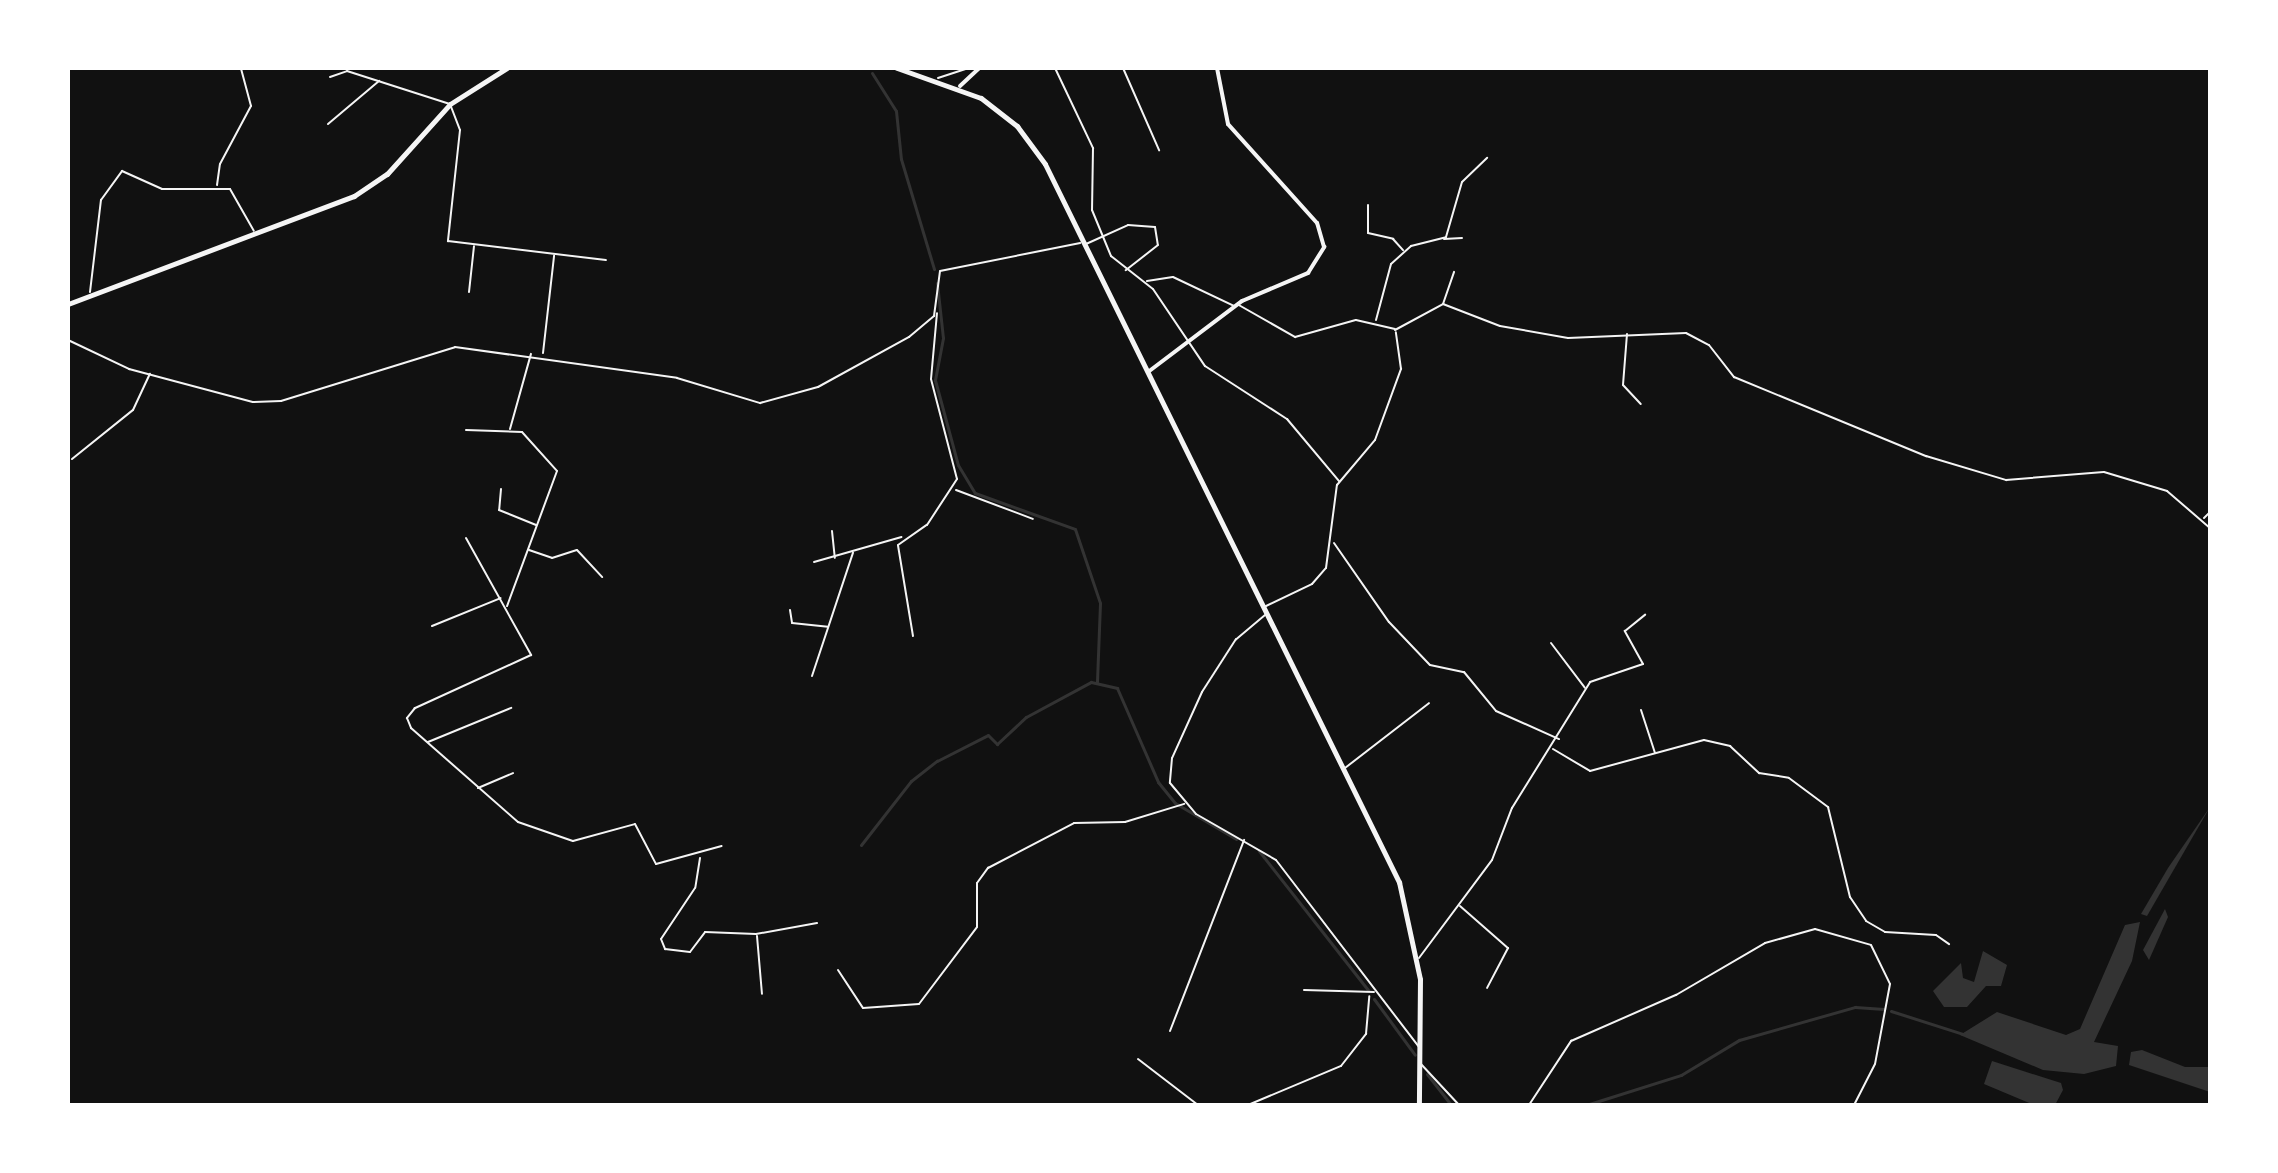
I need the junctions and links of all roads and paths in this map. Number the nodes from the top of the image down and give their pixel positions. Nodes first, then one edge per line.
1 (241, 68) edge
2 (507, 68) edge
3 (897, 68) edge
4 (969, 68) edge
5 (979, 68) edge
6 (1055, 68) edge
7 (1123, 68) edge
8 (1217, 68) edge
9 (341, 70) edge
10 (330, 77) dead end
11 (938, 78) junction
12 (380, 80) junction
13 (960, 86) junction
14 (450, 104) junction
15 (328, 124) dead end
16 (1159, 150) dead end
17 (1487, 158) dead end
18 (217, 187) junction
19 (1368, 205) dead end
20 (255, 232) junction
21 (1100, 238) junction
22 (1462, 238) dead end
23 (1443, 239) junction
24 (1084, 243) junction
25 (474, 245) junction
26 (1403, 251) junction
27 (554, 254) junction
28 (606, 260) dead end
29 (1126, 270) junction
30 (1454, 272) dead end
31 (1146, 282) junction
32 (90, 292) junction
33 (469, 292) dead end
34 (68, 304) edge
35 (1443, 304) junction
36 (1236, 305) junction
37 (937, 307) junction
38 (1376, 320) junction
39 (1395, 330) junction
40 (1628, 333) junction
41 (68, 340) edge
42 (1187, 344) junction
43 (532, 353) junction
44 (543, 355) junction
45 (1148, 372) junction
46 (150, 374) junction
47 (1641, 404) dead end
48 (510, 429) junction
49 (466, 430) dead end
50 (72, 459) dead end
51 (1339, 481) junction
52 (501, 489) dead end
53 (955, 490) junction
54 (2210, 512) edge
55 (1033, 519) dead end
56 (2203, 519) junction
57 (537, 526) junction
58 (2210, 528) edge
59 (832, 531) dead end
60 (905, 536) junction
61 (466, 538) dead end
62 (1333, 542) junction
63 (528, 550) junction
64 (853, 553) junction
65 (835, 558) junction
66 (814, 562) dead end
67 (602, 577) dead end
68 (501, 598) junction
69 (507, 606) junction
70 (790, 610) dead end
71 (1264, 611) junction
72 (1645, 615) dead end
73 (432, 626) dead end
74 (828, 627) junction
75 (913, 636) dead end
76 (1551, 643) dead end
77 (812, 676) dead end
78 (1586, 689) junction
79 (1429, 703) dead end
80 (511, 708) dead end
81 (1641, 710) dead end
82 (1559, 739) junction
83 (428, 742) junction
84 (1553, 749) junction
85 (1655, 753) junction
86 (1343, 769) junction
87 (513, 773) dead end
88 (478, 788) junction
89 (1183, 804) junction
90 (1245, 838) junction
91 (722, 846) dead end
92 (700, 857) junction
93 (1459, 905) junction
94 (817, 923) dead end
95 (756, 934) junction
96 (1949, 944) dead end
97 (1418, 959) junction
98 (838, 970) dead end
99 (1487, 988) dead end
100 (1304, 990) dead end
101 (1374, 992) junction
102 (762, 994) dead end
103 (1369, 996) junction
104 (1170, 1031) dead end
105 (1420, 1048) junction
106 (1138, 1059) dead end
107 (1420, 1063) junction
108 (1198, 1105) edge
109 (1248, 1105) edge
110 (1419, 1105) edge
111 (1459, 1105) edge
112 (1529, 1105) edge
113 (1854, 1105) edge

1 - 18 lane
2 - 14 street
3 - 11 street
4 - 11 lane
5 - 13 street
6 - 21 lane
7 - 16 lane
8 - 36 street
9 - 10 lane
9 - 12 lane
11 - 13 street
12 - 14 lane
12 - 15 lane
13 - 24 street
14 - 20 street
14 - 25 lane
17 - 23 lane
18 - 20 lane
18 - 32 lane
19 - 26 lane
20 - 32 street
21 - 24 lane
21 - 29 lane
21 - 29 lane
22 - 23 lane
23 - 26 lane
24 - 37 lane
24 - 45 street
25 - 27 lane
25 - 33 lane
26 - 38 lane
27 - 28 lane
27 - 44 lane
29 - 31 lane
30 - 35 lane
31 - 36 lane
31 - 42 lane
32 - 34 street
35 - 39 lane
35 - 40 lane
36 - 38 lane
36 - 42 street
37 - 44 lane
37 - 53 lane
38 - 39 lane
39 - 51 lane
40 - 47 lane
40 - 56 lane
41 - 46 lane
42 - 45 street
42 - 51 lane
43 - 44 lane
43 - 46 lane
43 - 48 lane
45 - 71 street
46 - 50 lane
48 - 49 lane
48 - 57 lane
51 - 62 lane
52 - 57 lane
53 - 55 lane
53 - 60 lane
54 - 56 lane
56 - 58 lane
57 - 63 lane
59 - 65 lane
60 - 64 lane
60 - 75 lane
61 - 68 lane
62 - 71 lane
62 - 82 lane
63 - 67 lane
63 - 69 lane
64 - 65 lane
64 - 74 lane
65 - 66 lane
68 - 69 lane
68 - 73 lane
69 - 83 lane
70 - 74 lane
71 - 86 street
71 - 89 lane
72 - 78 lane
74 - 77 lane
76 - 78 lane
78 - 82 lane
79 - 86 lane
80 - 83 lane
81 - 85 lane
82 - 84 lane
83 - 88 lane
84 - 85 lane
84 - 93 lane
85 - 96 lane
86 - 97 street
87 - 88 lane
88 - 92 lane
89 - 90 lane
89 - 98 lane
90 - 101 lane
90 - 104 lane
91 - 92 lane
92 - 95 lane
93 - 97 lane
93 - 99 lane
94 - 95 lane
95 - 102 lane
97 - 105 street
100 - 103 lane
101 - 103 lane
101 - 105 lane
103 - 109 lane
105 - 107 street
106 - 108 lane
107 - 110 street
107 - 111 lane
112 - 113 lane

